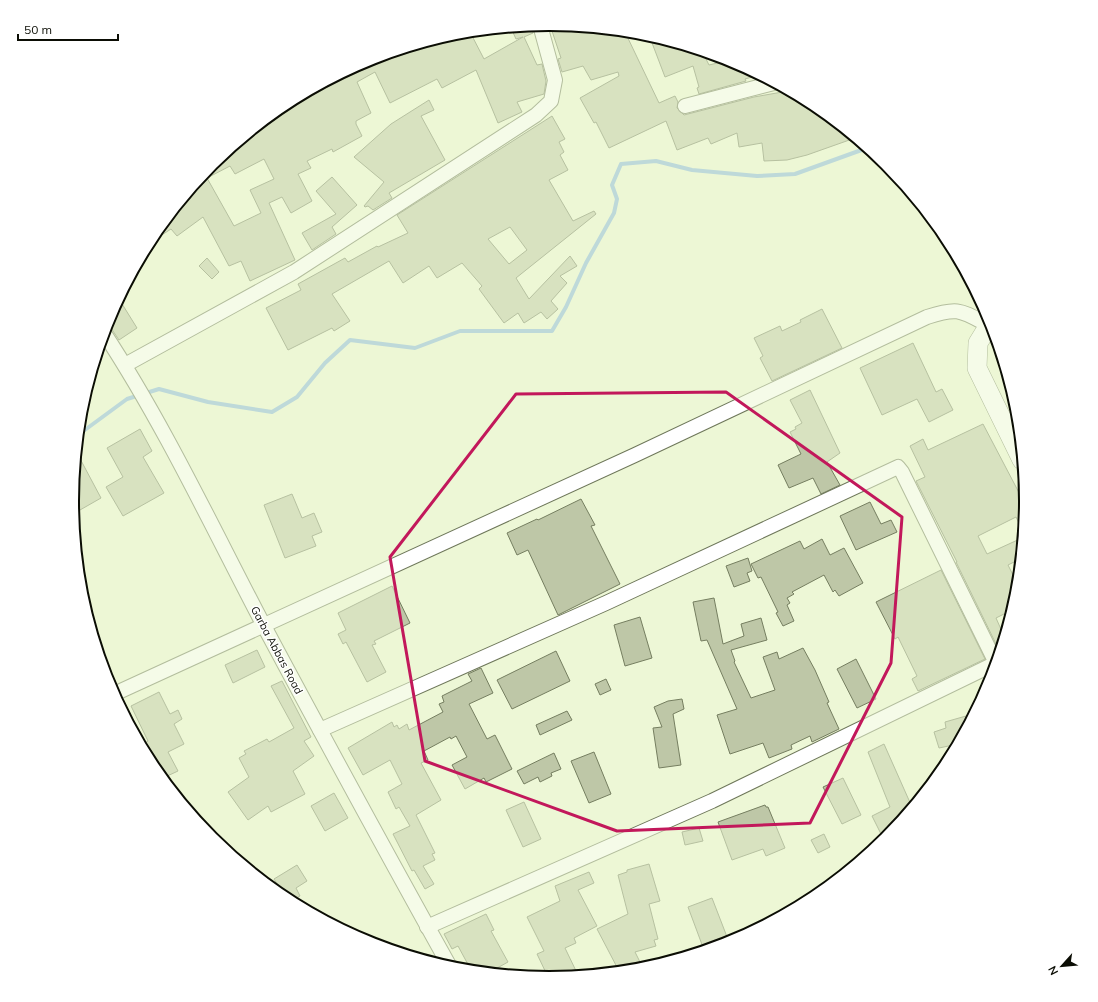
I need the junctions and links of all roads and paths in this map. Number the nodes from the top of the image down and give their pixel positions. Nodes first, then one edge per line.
1 (544, 31) edge
2 (767, 85) edge
3 (685, 106) dead end
4 (983, 321) edge
5 (986, 329) edge
6 (108, 339) edge
7 (125, 365) junction
8 (1016, 447) edge
9 (264, 626) junction
10 (993, 656) edge
11 (988, 667) edge
12 (120, 692) edge
13 (320, 730) junction
14 (427, 926) junction
15 (446, 959) edge

1 - 7 street
2 - 3 street
4 - 9 street
5 - 8 street
6 - 7 street, Garba Abbas Road
7 - 9 street, Garba Abbas Road
9 - 12 street
9 - 13 street, Garba Abbas Road
10 - 13 street
11 - 14 street
13 - 14 street, Garba Abbas Road
14 - 15 street, Garba Abbas Road

